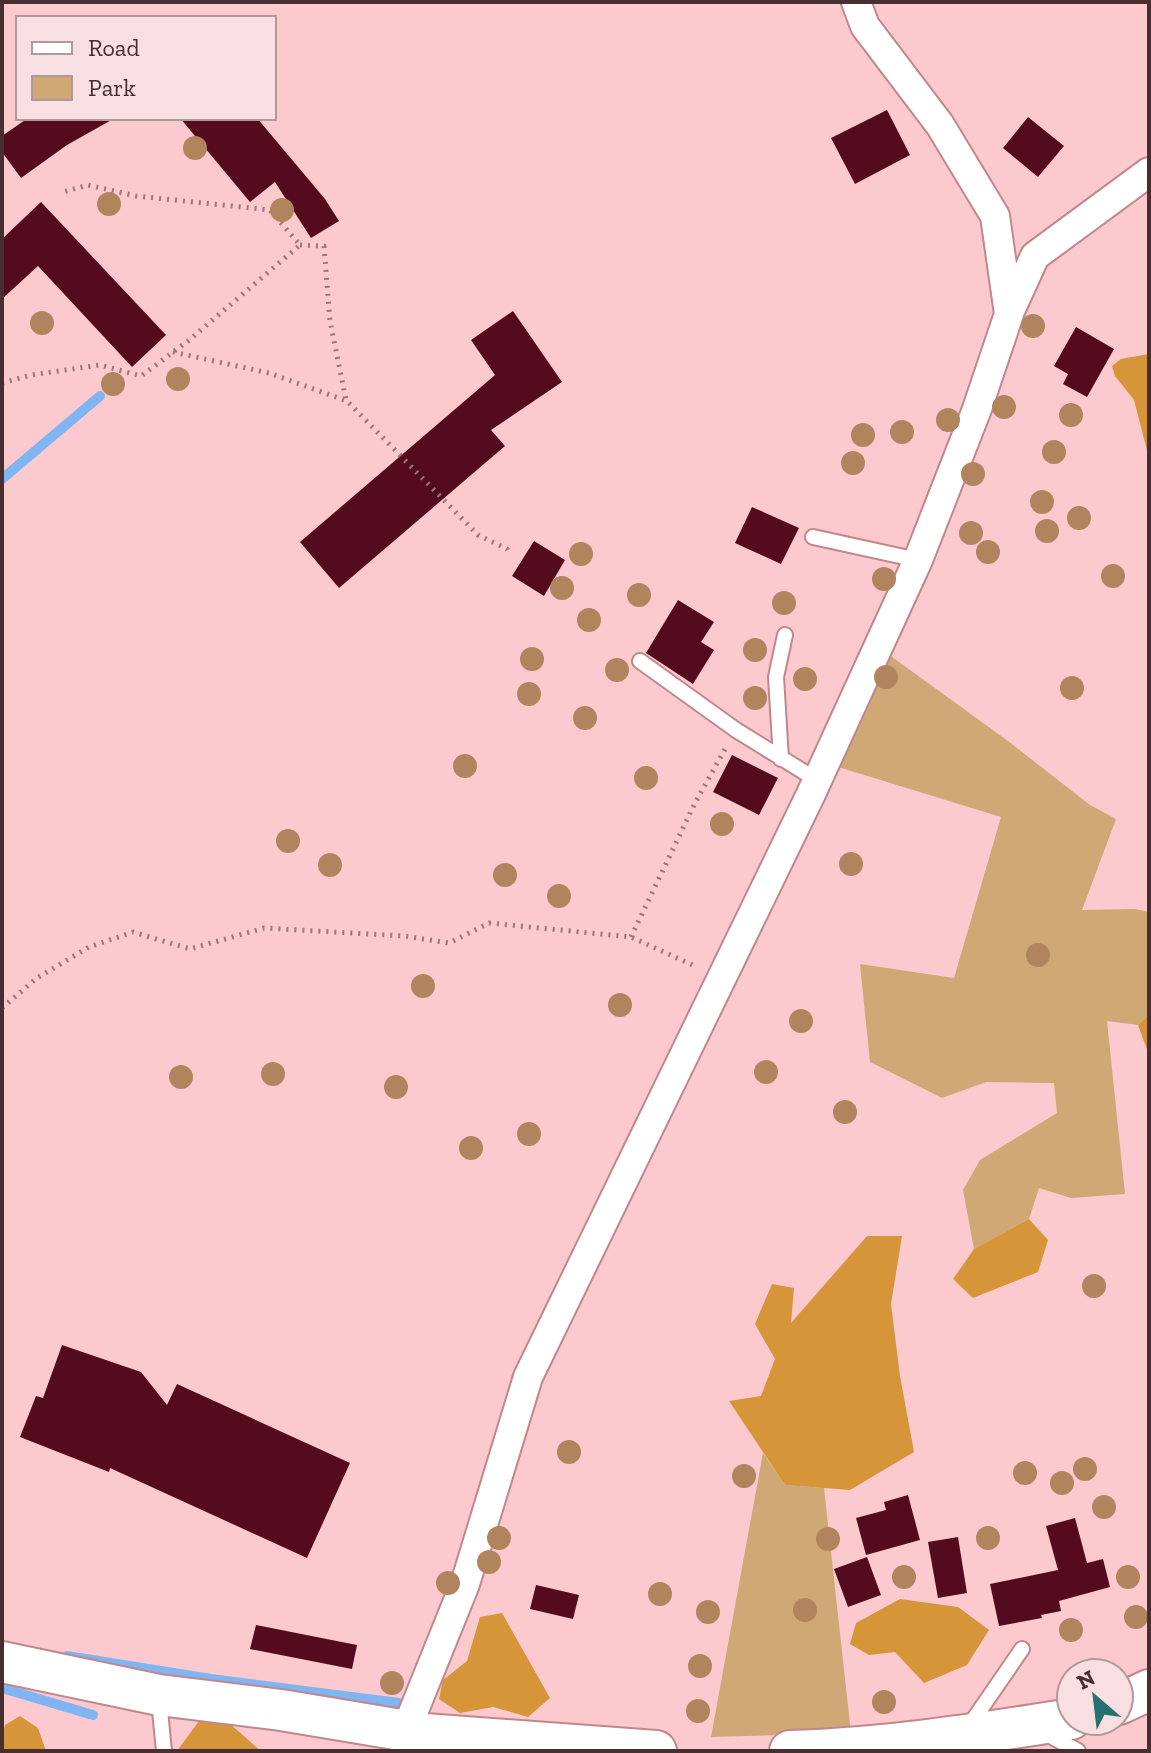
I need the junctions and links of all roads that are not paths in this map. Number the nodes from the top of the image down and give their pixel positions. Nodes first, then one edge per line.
1 (856, 2) edge
2 (1149, 172) edge
3 (1009, 314) junction
4 (813, 537) dead end
5 (918, 560) junction
6 (785, 635) dead end
7 (640, 661) dead end
8 (781, 759) junction
9 (817, 780) junction
10 (1022, 1649) dead end
11 (2, 1662) edge
12 (159, 1695) junction
13 (1055, 1722) edge
14 (1031, 1726) junction
15 (406, 1730) junction
16 (961, 1736) junction
17 (836, 1750) edge
18 (164, 1751) edge
19 (656, 1751) edge
20 (790, 1751) edge
21 (1078, 1751) edge

1 - 3 street
2 - 3 street
3 - 5 street
4 - 5 lane
5 - 9 street
6 - 8 lane
7 - 8 lane
8 - 9 lane
9 - 15 street
10 - 16 lane
11 - 12 main road
12 - 15 main road
12 - 18 lane
13 - 14 main road
14 - 16 main road
14 - 21 lane
15 - 19 main road
16 - 17 main road
17 - 20 main road

